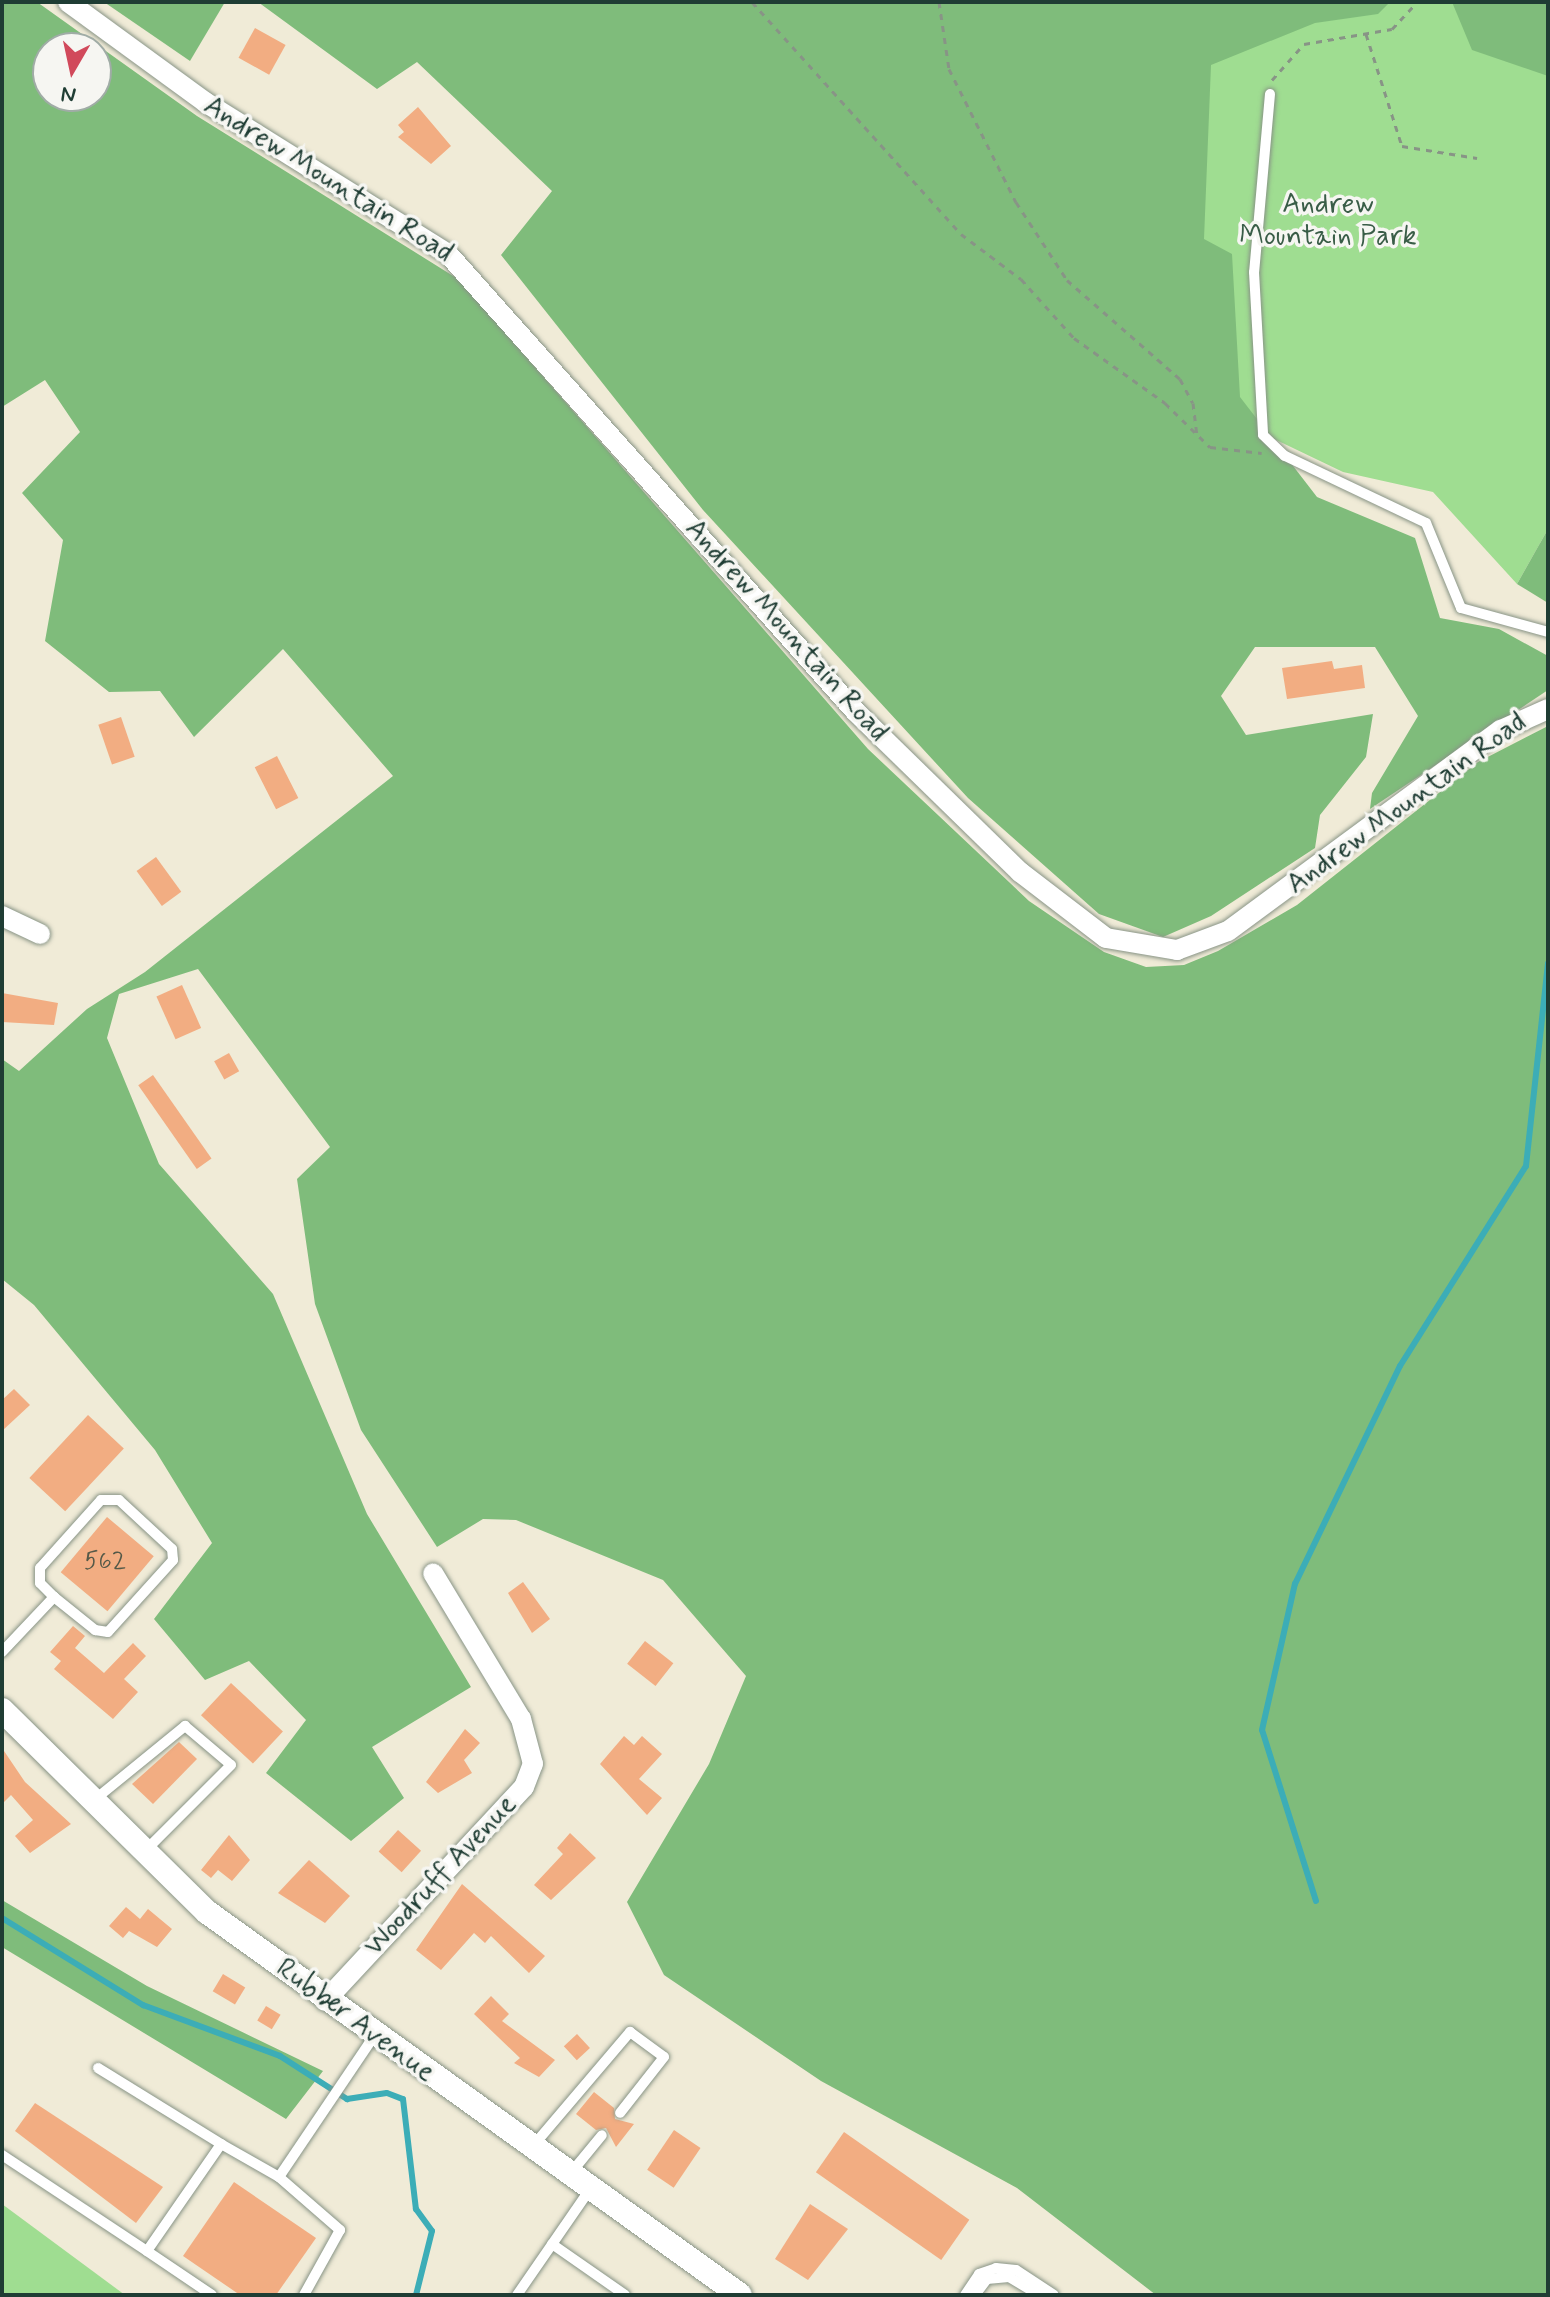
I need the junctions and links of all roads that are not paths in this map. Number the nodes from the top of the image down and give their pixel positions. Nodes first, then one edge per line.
1 (68, 2) edge
2 (1270, 94) road end
3 (1548, 632) edge
4 (1548, 709) edge
5 (2, 916) edge
6 (40, 934) dead end
7 (433, 1573) dead end
8 (54, 1597) junction
9 (2, 1652) edge
10 (2, 1710) edge
11 (93, 1801) junction
12 (141, 1855) junction
13 (325, 2001) junction
14 (374, 2036) junction
15 (98, 2068) dead end
16 (620, 2113) dead end
17 (602, 2135) dead end
18 (221, 2144) junction
19 (532, 2147) junction
20 (2, 2155) edge
21 (570, 2174) junction
22 (279, 2177) junction
23 (590, 2189) junction
24 (552, 2244) junction
25 (147, 2251) junction
26 (212, 2295) edge
27 (304, 2295) edge
28 (517, 2295) edge
29 (625, 2295) edge
30 (740, 2295) edge
31 (965, 2295) edge
32 (975, 2295) edge
33 (1039, 2295) edge
34 (1054, 2295) edge

1 - 4 street, Andrew Mountain Road
2 - 3 lane
5 - 6 street
7 - 13 street, Woodruff Avenue
8 - 8 lane
8 - 9 lane
10 - 11 street, Rubber Avenue
11 - 12 street, Rubber Avenue
11 - 12 lane
12 - 13 street, Rubber Avenue
13 - 14 street, Rubber Avenue
14 - 19 street, Rubber Avenue
14 - 22 lane
15 - 18 lane
16 - 19 lane
17 - 21 lane
18 - 22 lane
18 - 25 lane
19 - 21 street, Rubber Avenue
20 - 25 lane
21 - 23 street, Rubber Avenue
22 - 27 lane
23 - 24 lane
23 - 30 street, Rubber Avenue
24 - 28 lane
24 - 29 lane
25 - 26 lane
31 - 34 lane
32 - 33 lane

